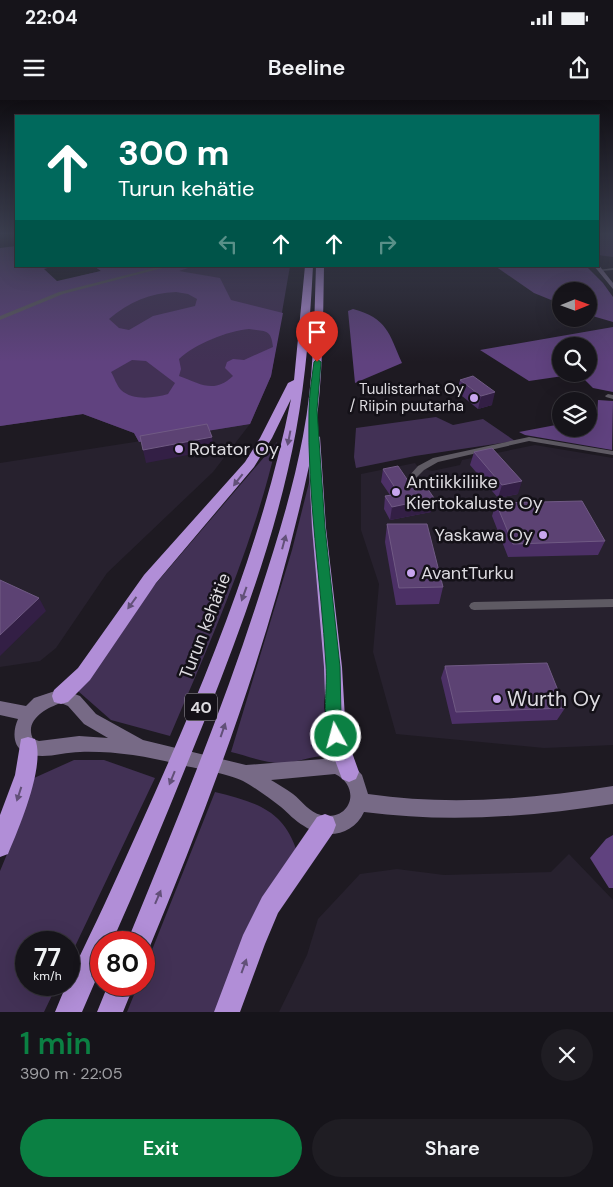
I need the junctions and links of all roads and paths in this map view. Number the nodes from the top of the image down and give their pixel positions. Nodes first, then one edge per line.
1 (125, 277) edge
2 (308, 277) edge
3 (320, 277) edge
4 (605, 277) edge
5 (613, 287) edge
6 (0, 318) edge
7 (302, 361) junction
8 (313, 410) junction
9 (613, 453) edge
10 (414, 489) edge
11 (613, 603) edge
12 (474, 606) dead end
13 (61, 696) junction
14 (0, 708) edge
15 (29, 714) junction
16 (28, 746) junction
17 (140, 747) junction
18 (349, 772) junction
19 (246, 774) junction
20 (613, 795) edge
21 (359, 802) junction
22 (325, 825) junction
23 (0, 846) edge
24 (144, 931) edge
25 (117, 996) edge
26 (68, 1012) edge
27 (110, 1012) edge
28 (228, 1012) edge

1 - 6 street
2 - 7 highway, Turun kehätie / 40
3 - 8 highway, 40
4 - 5 street
7 -> 13 highway
7 -> 26 highway, Turun kehätie / 40
8 - 18 highway
24 -> 8 highway, 40
9 - 10 street
11 - 12 street
13 - 15 street
13 - 17 street
14 - 15 street
15 - 16 street
16 - 17 street
16 -> 23 highway
17 - 19 street
18 - 19 street
18 - 21 street
19 - 22 street
20 - 21 street
21 - 22 street
28 -> 22 highway
25 - 27 highway

